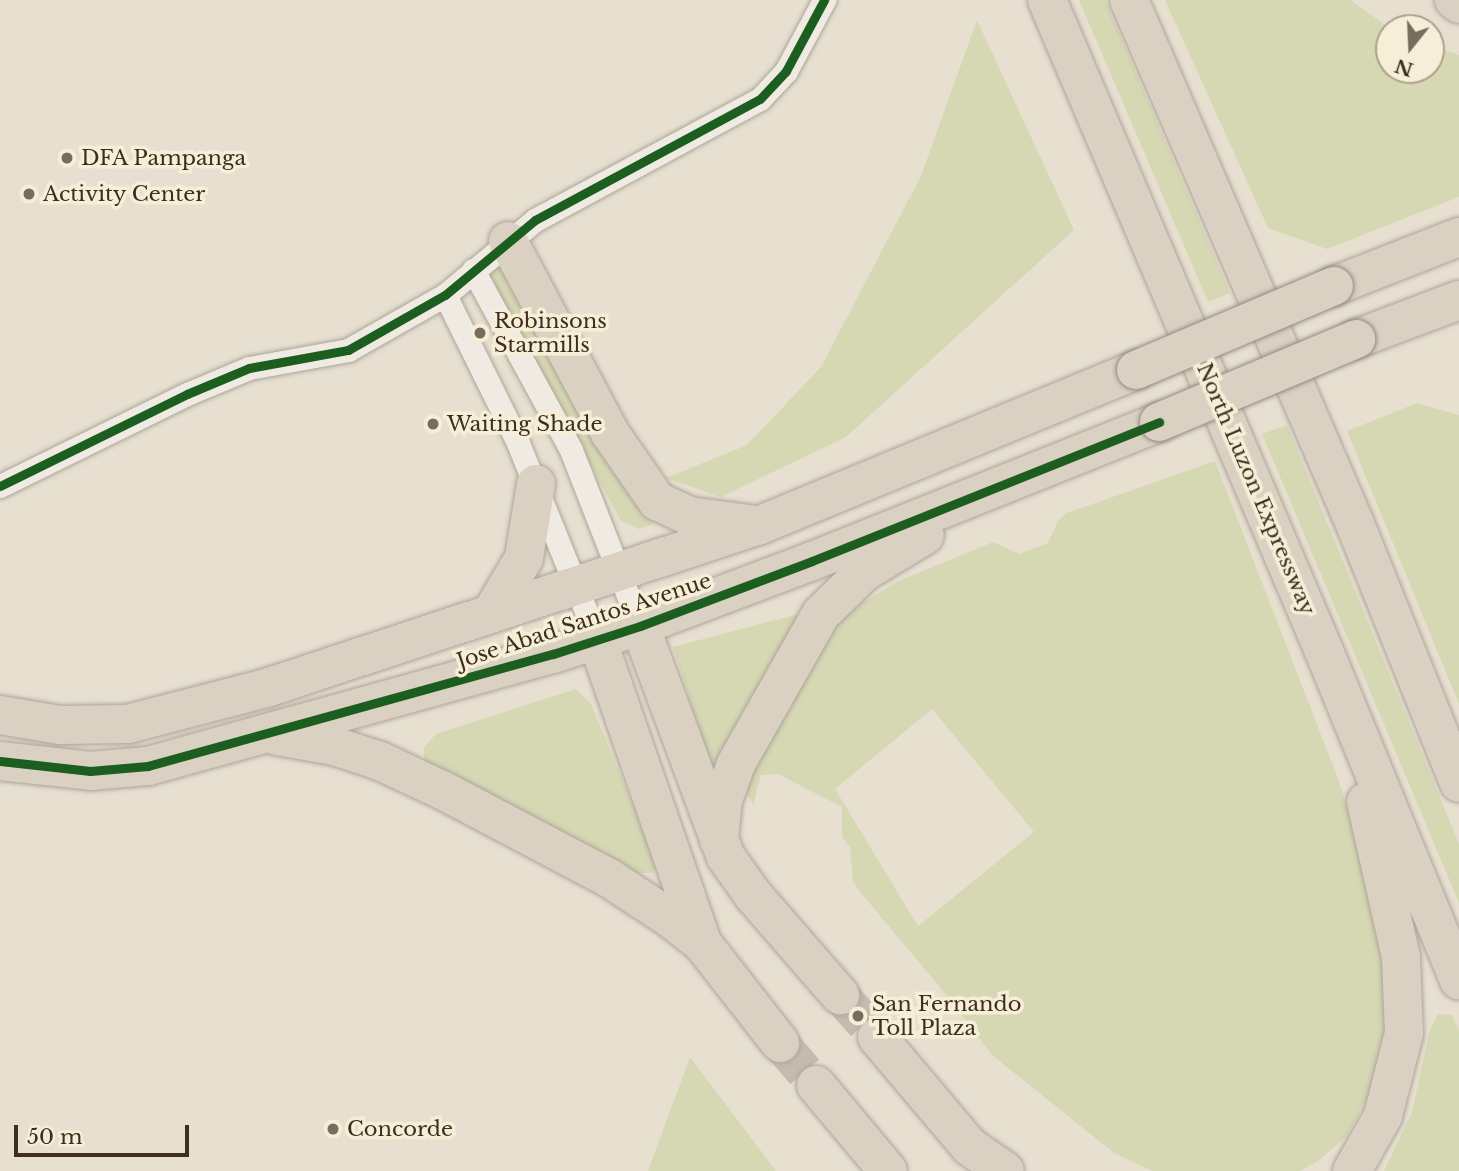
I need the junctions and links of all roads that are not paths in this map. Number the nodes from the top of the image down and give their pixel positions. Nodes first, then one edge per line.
1 (824, 0) edge
2 (1048, 0) edge
3 (1129, 0) edge
4 (1454, 0) edge
5 (1459, 4) edge
6 (1459, 237) edge
7 (508, 241) junction
8 (473, 270) junction
9 (445, 295) junction
10 (1459, 300) edge
11 (1024, 476) junction
12 (536, 485) junction
13 (0, 486) edge
14 (760, 526) junction
15 (621, 572) junction
16 (576, 586) junction
17 (492, 612) junction
18 (640, 626) junction
19 (597, 639) junction
20 (1324, 651) junction
21 (0, 715) edge
22 (262, 735) junction
23 (0, 761) edge
24 (1459, 783) edge
25 (719, 840) junction
26 (702, 943) junction
27 (1459, 980) edge
28 (840, 995) tunnel mouth
29 (877, 1037) tunnel mouth
30 (780, 1043) tunnel mouth
31 (816, 1085) tunnel mouth
32 (888, 1171) edge
33 (1006, 1171) edge
34 (1352, 1171) edge

1 - 7 street
2 - 20 highway, North Luzon Expressway
3 - 24 highway
4 - 5 highway
6 - 14 highway, Jose Abad Santos Avenue, bridge
7 - 8 street
7 - 14 highway
8 - 9 street
8 - 15 street
9 - 12 street
9 - 13 street
10 - 11 highway, Jose Abad Santos Avenue, bridge
11 - 18 highway, Jose Abad Santos Avenue
11 - 25 highway
12 - 16 street
12 - 17 highway
14 - 15 highway, Jose Abad Santos Avenue
15 - 16 highway, Jose Abad Santos Avenue
15 - 18 street
16 - 17 highway, Jose Abad Santos Avenue
16 - 19 street
17 - 21 highway, Jose Abad Santos Avenue
18 - 19 highway, Jose Abad Santos Avenue
18 - 25 highway
19 - 22 highway, Jose Abad Santos Avenue
19 - 26 highway
20 - 27 highway, North Luzon Expressway
20 - 34 highway
22 - 23 highway, Jose Abad Santos Avenue
22 - 26 highway
25 - 28 highway
26 - 30 highway
29 - 33 highway
31 - 32 highway

